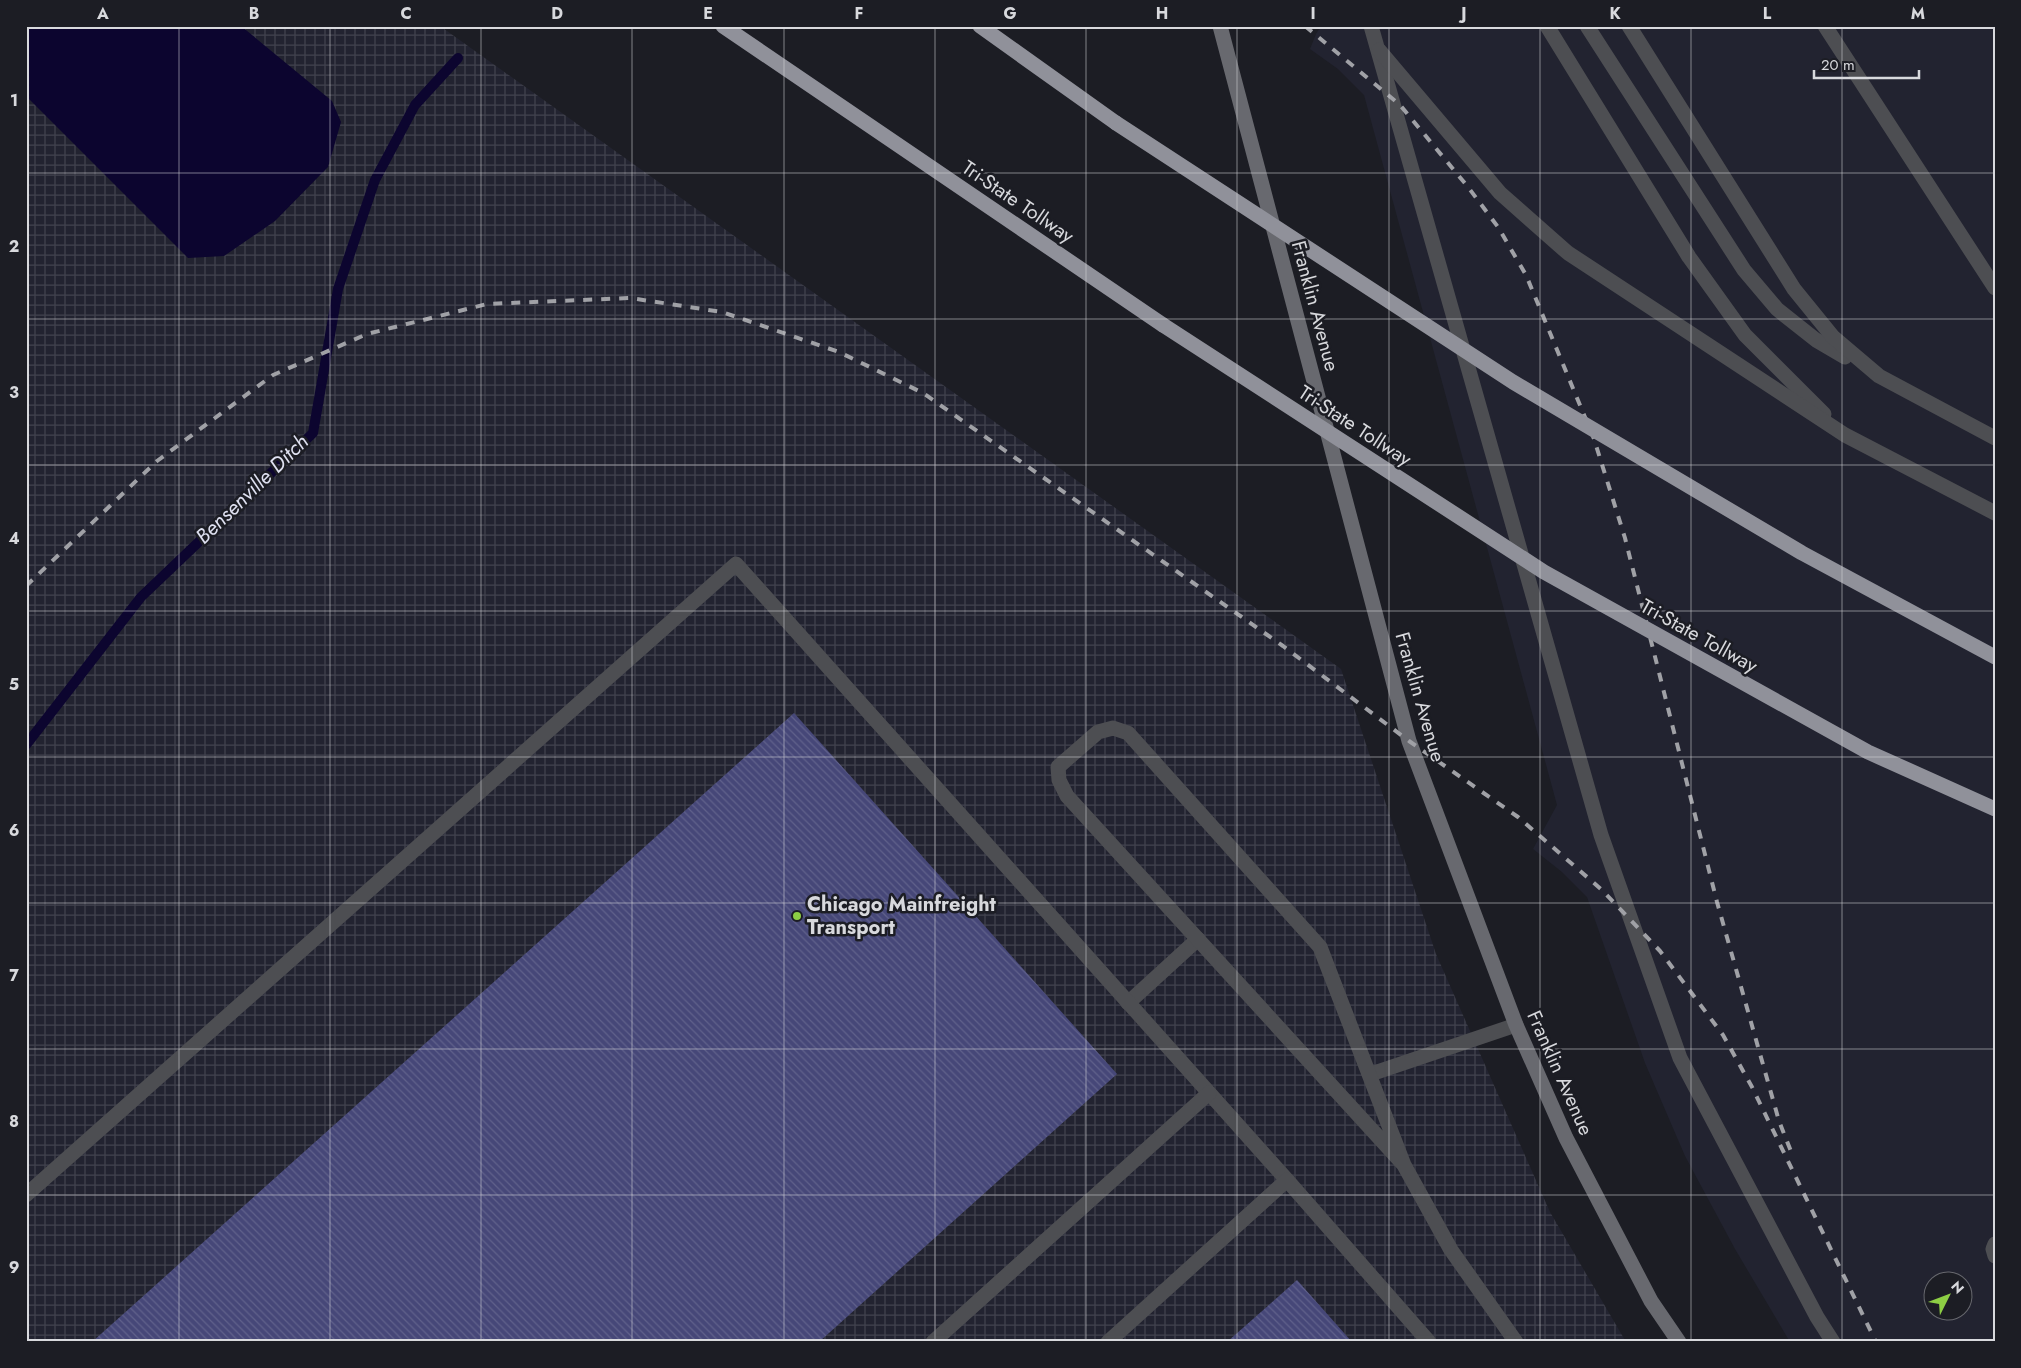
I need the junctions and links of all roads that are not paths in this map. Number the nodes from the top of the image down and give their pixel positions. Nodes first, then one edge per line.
1 (723, 26) edge
2 (980, 26) edge
3 (1220, 26) edge
4 (1371, 26) edge
5 (1547, 26) edge
6 (1587, 26) edge
7 (1629, 26) edge
8 (1825, 26) edge
9 (1377, 47) junction
10 (1995, 288) edge
11 (1879, 376) junction
12 (1845, 435) junction
13 (1995, 438) edge
14 (1995, 513) edge
15 (1995, 657) edge
16 (1995, 809) edge
17 (1198, 939) junction
18 (1128, 1003) junction
19 (1516, 1025) junction
20 (1371, 1074) junction
21 (1209, 1094) junction
22 (1404, 1165) junction
23 (1287, 1180) junction
24 (26, 1195) edge
25 (1995, 1244) edge
26 (1995, 1256) edge
27 (933, 1342) edge
28 (1108, 1342) edge
29 (1429, 1342) edge
30 (1516, 1342) edge
31 (1679, 1342) edge
32 (1833, 1342) edge

1 - 16 highway, Tri-State Tollway, bridge
2 - 15 highway, bridge
3 - 19 main road, Franklin Avenue
4 - 9 lane
5 - 12 lane
6 - 11 lane
7 - 11 lane
8 - 10 lane
9 - 12 lane
9 - 32 lane
11 - 13 lane
12 - 14 lane
17 - 18 lane
17 - 20 lane
17 - 22 lane
18 - 21 lane
18 - 24 lane
19 - 20 lane
19 - 31 main road, Franklin Avenue
20 - 22 lane
21 - 23 lane
21 - 27 lane
22 - 30 lane
23 - 28 lane
23 - 29 lane
25 - 26 lane

